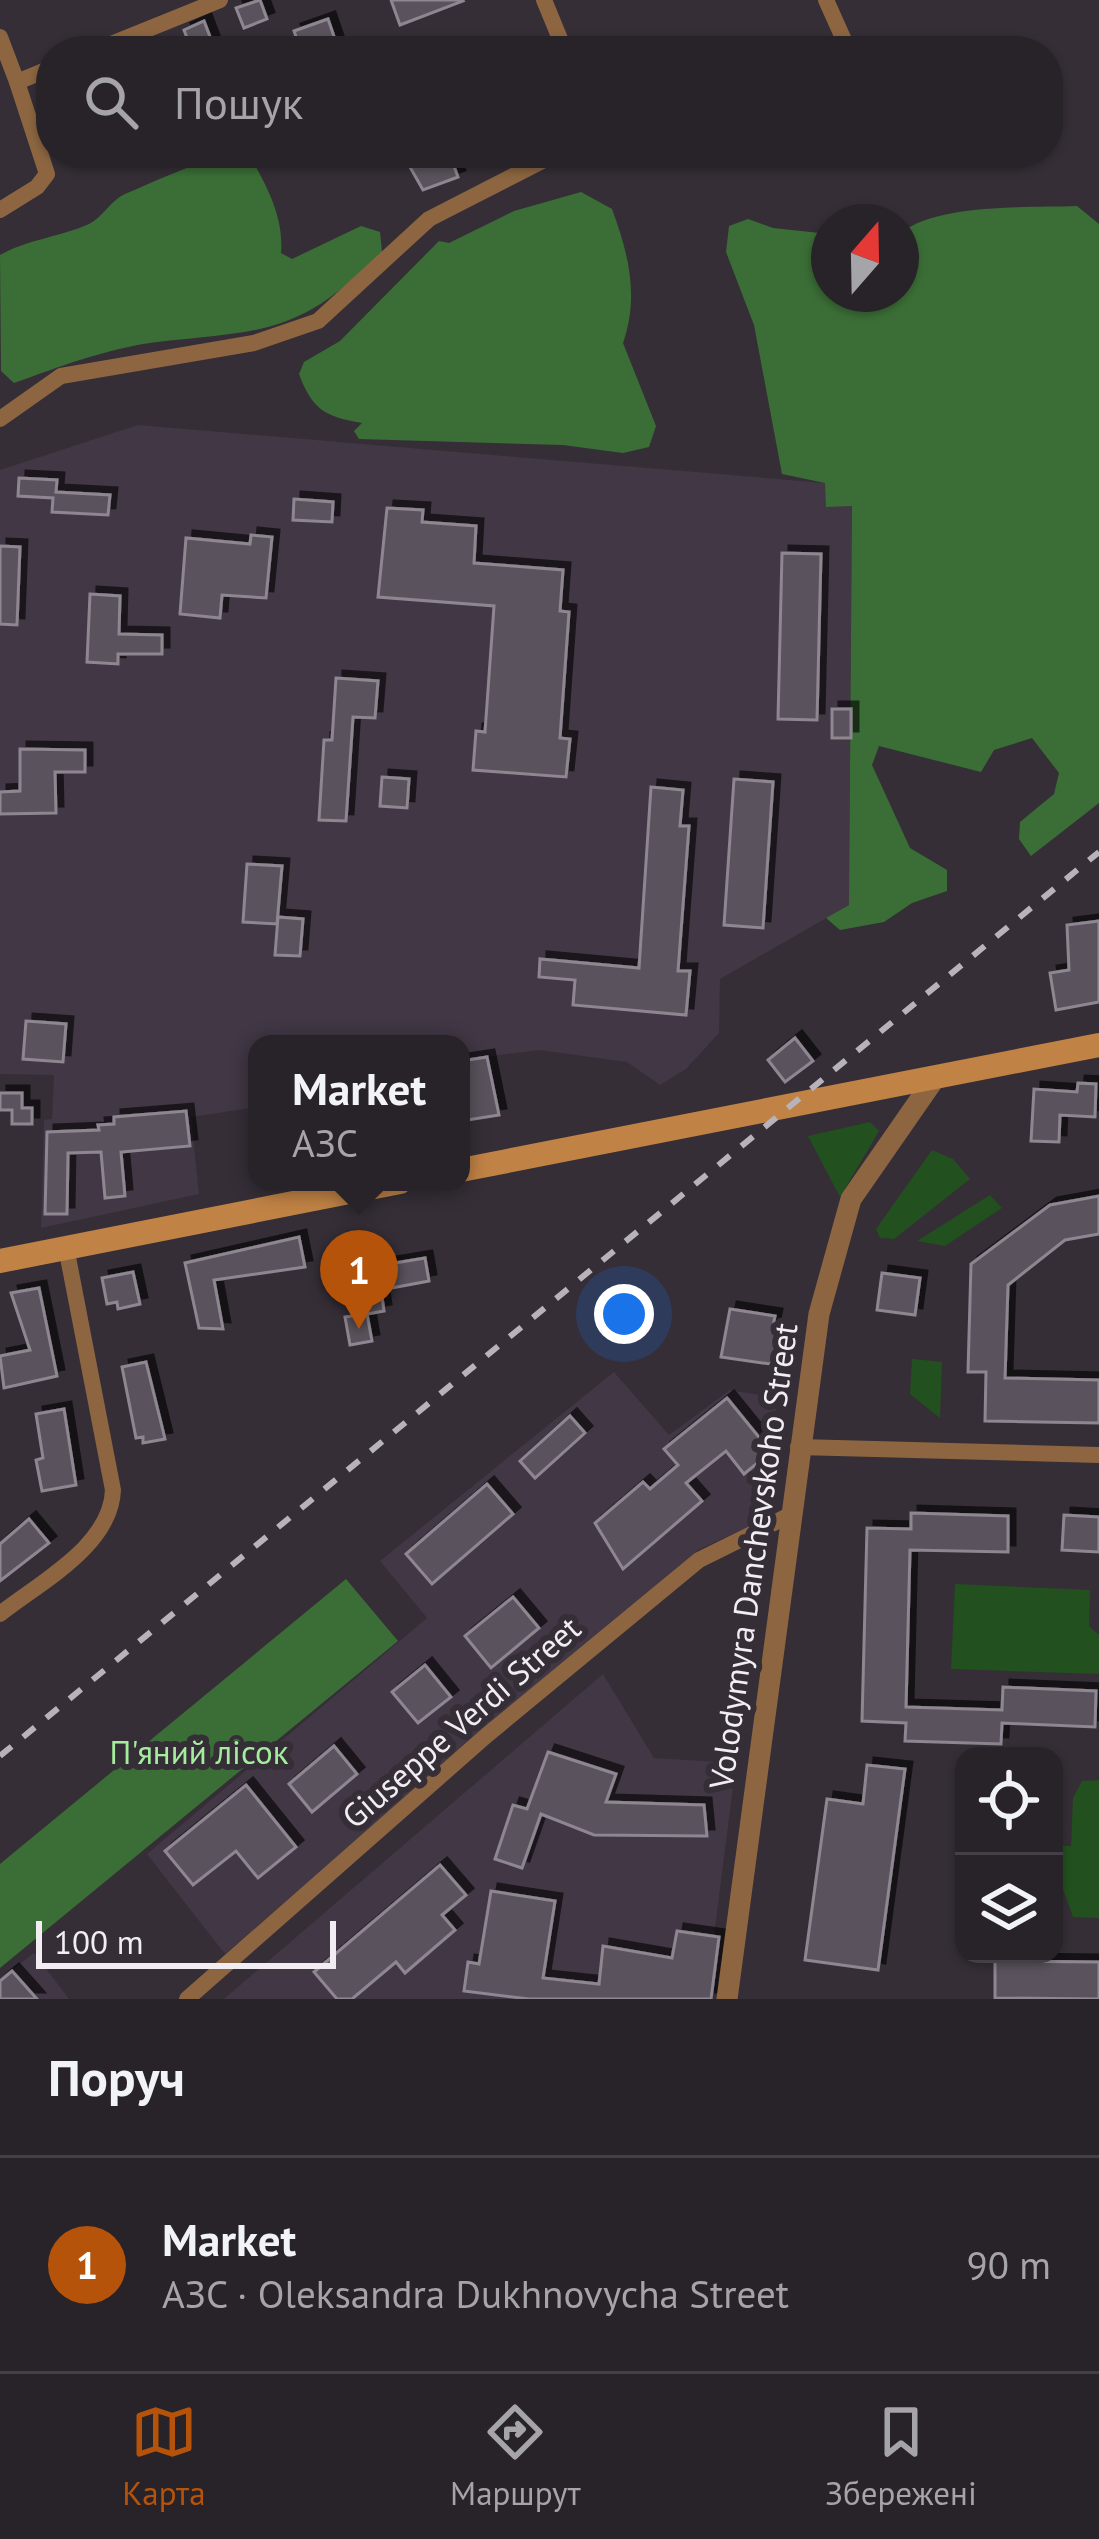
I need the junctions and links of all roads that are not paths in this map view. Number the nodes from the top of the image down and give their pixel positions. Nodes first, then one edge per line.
1 (220, 0) edge
2 (544, 0) edge
3 (826, 0) edge
4 (131, 36) edge
5 (559, 36) edge
6 (840, 36) edge
7 (0, 37) edge
8 (36, 74) edge
9 (17, 82) junction
10 (36, 140) edge
11 (45, 168) edge
12 (529, 168) edge
13 (0, 210) edge
14 (0, 419) edge
15 (1099, 1045) edge
16 (935, 1078) junction
17 (470, 1168) edge
18 (354, 1191) edge
19 (66, 1247) junction
20 (0, 1261) edge
21 (797, 1448) junction
22 (1099, 1455) edge
23 (790, 1515) junction
24 (0, 1614) edge
25 (187, 1999) edge
26 (727, 1999) edge

1 - 4 street
2 - 5 street
3 - 6 street
7 - 9 street
8 - 9 street
9 - 10 street
11 - 13 street
12 - 14 street
15 - 16 main road
16 - 17 main road
16 - 21 street, Volodymyra Danchevskoho Street
18 - 19 main road
19 - 20 main road
19 - 24 street
21 - 22 street
21 - 23 street, Volodymyra Danchevskoho Street
23 - 25 street, Giuseppe Verdi Street
23 - 26 street, Volodymyra Danchevskoho Street

